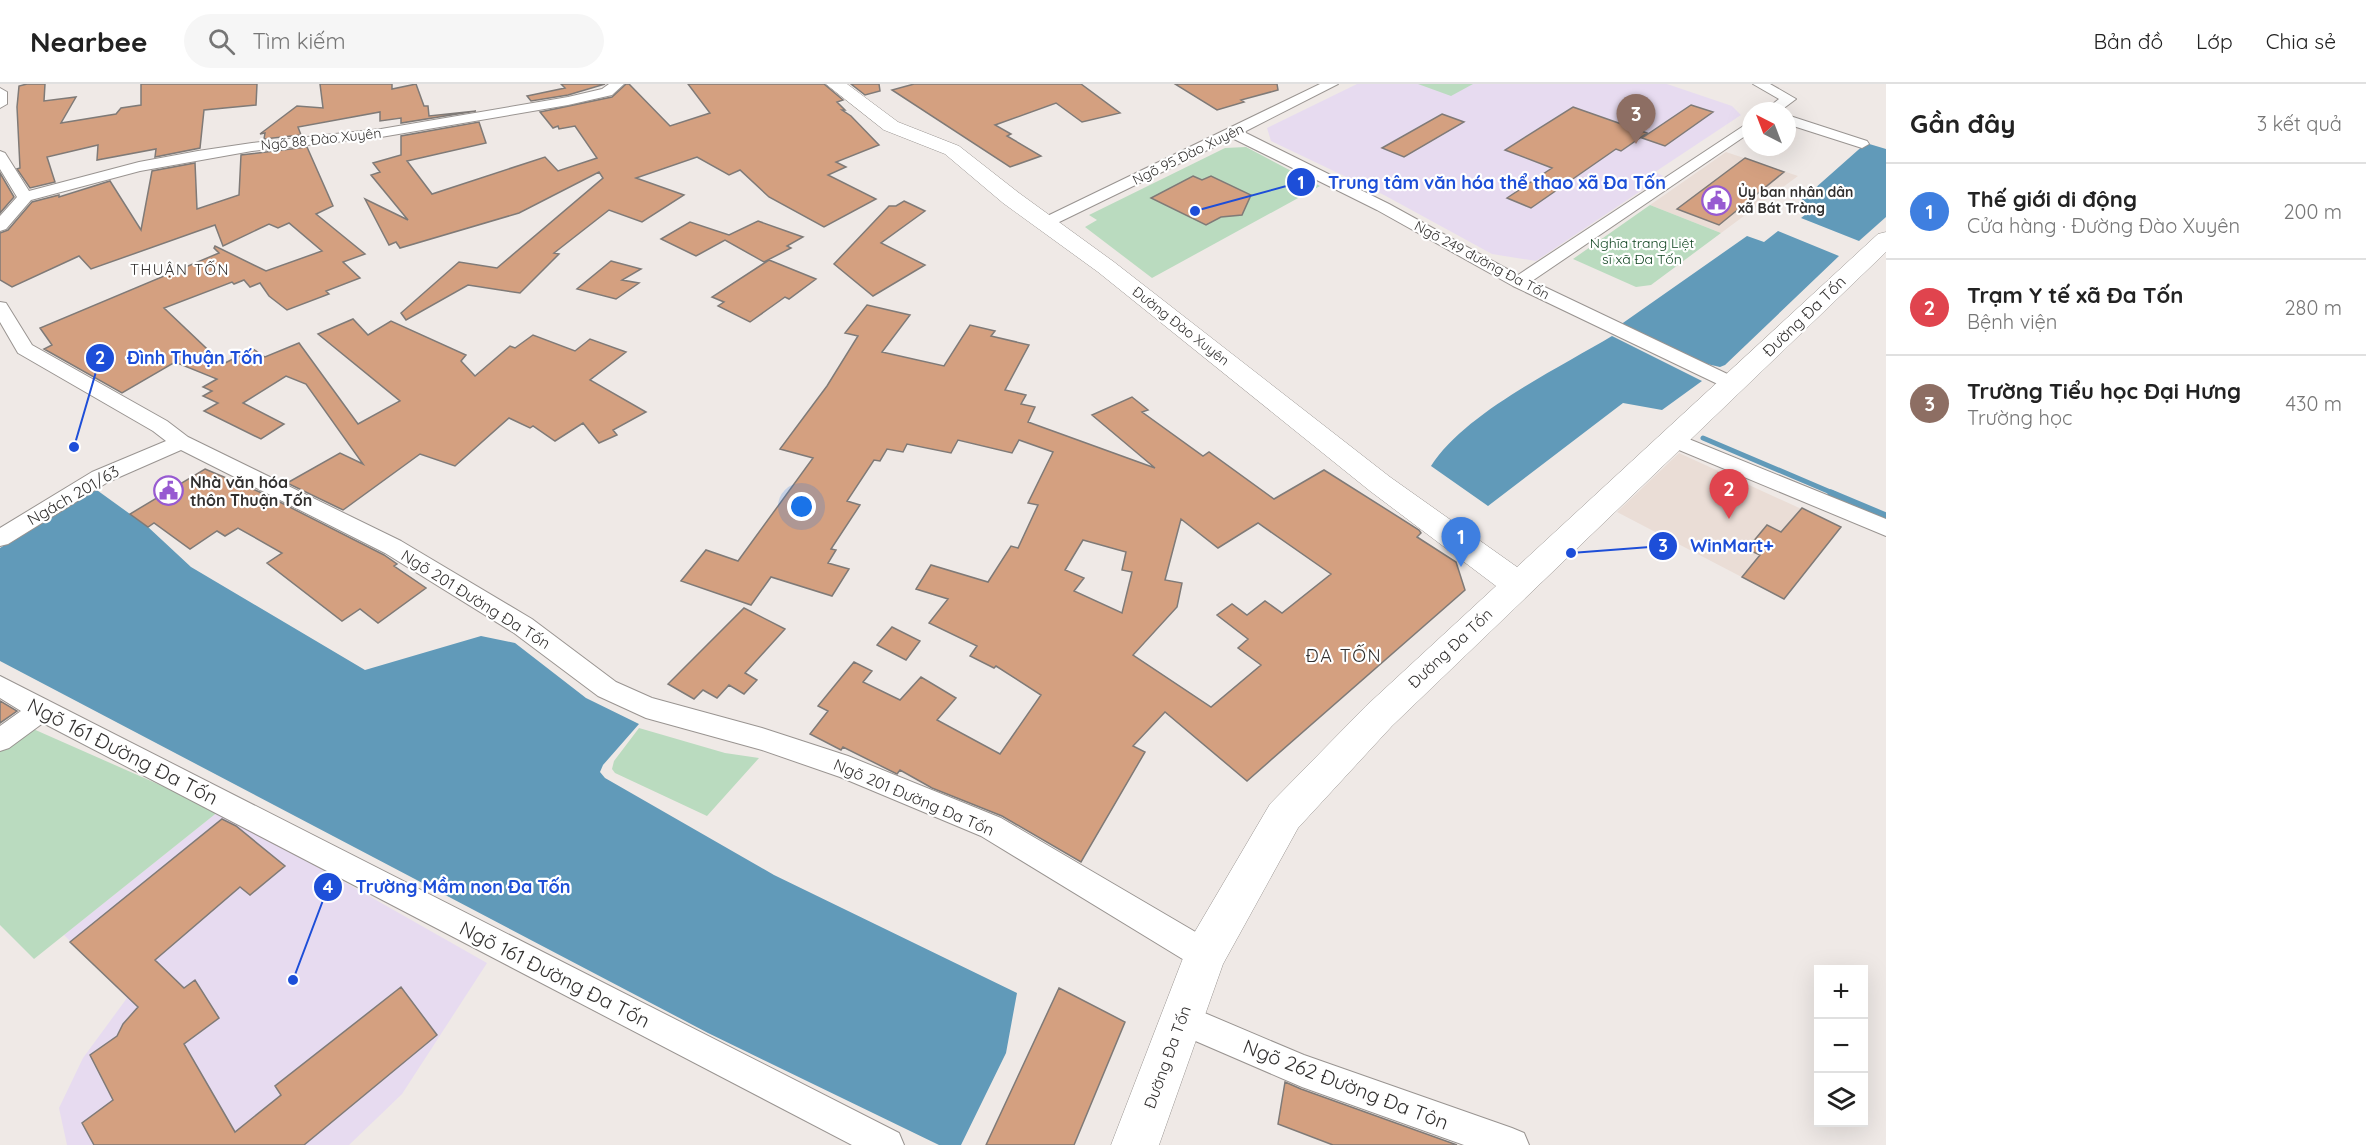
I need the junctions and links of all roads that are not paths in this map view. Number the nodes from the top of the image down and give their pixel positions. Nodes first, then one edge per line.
1 (617, 84) edge
2 (835, 84) edge
3 (1331, 84) edge
4 (1760, 84) edge
5 (0, 92) edge
6 (1784, 102) edge
7 (0, 104) edge
8 (1796, 122) edge
9 (1742, 131) edge
10 (1232, 132) junction
11 (1862, 144) dead end
12 (0, 156) edge
13 (25, 197) junction
14 (1045, 223) junction
15 (0, 226) edge
16 (1886, 239) edge
17 (1519, 282) junction
18 (0, 307) edge
19 (1733, 384) junction
20 (1674, 440) junction
21 (181, 442) junction
22 (1886, 528) edge
23 (0, 538) edge
24 (1517, 585) junction
25 (0, 686) edge
26 (42, 710) junction
27 (0, 740) edge
28 (1205, 955) junction
29 (1181, 1019) junction
30 (887, 1145) edge
31 (1135, 1145) edge
32 (1512, 1145) edge

1 - 13 street, Ngõ 88 Đào Xuyên
2 - 14 street, Đường Đào Xuyên
3 - 10 street, Ngõ 95 Đào Xuyên
4 - 6 street
5 - 7 street
8 - 11 street
9 - 17 street
10 - 14 street, Ngõ 95 Đào Xuyên
10 - 17 street, Ngõ 249 đường Đa Tốn
12 - 13 street
13 - 15 street
14 - 24 street, Đường Đào Xuyên
16 - 19 street, Đường Đa Tốn
17 - 19 street, Ngõ 249 đường Đa Tốn
18 - 21 street, Ngõ 201 Đường Đa Tốn
19 - 20 street, Đường Đa Tốn
20 - 22 street
20 - 24 street, Đường Đa Tốn
21 - 23 street, Ngách 201/63
21 - 28 street, Ngõ 201 Đường Đa Tốn
24 - 28 street, Đường Đa Tốn
25 - 26 street, Ngõ 161 Đường Đa Tốn
26 - 27 street
26 - 30 street, Ngõ 161 Đường Đa Tốn
28 - 29 street, Đường Đa Tốn
29 - 31 street, Đường Đa Tốn
29 - 32 street, Ngõ 262 Đường Đa Tôn

